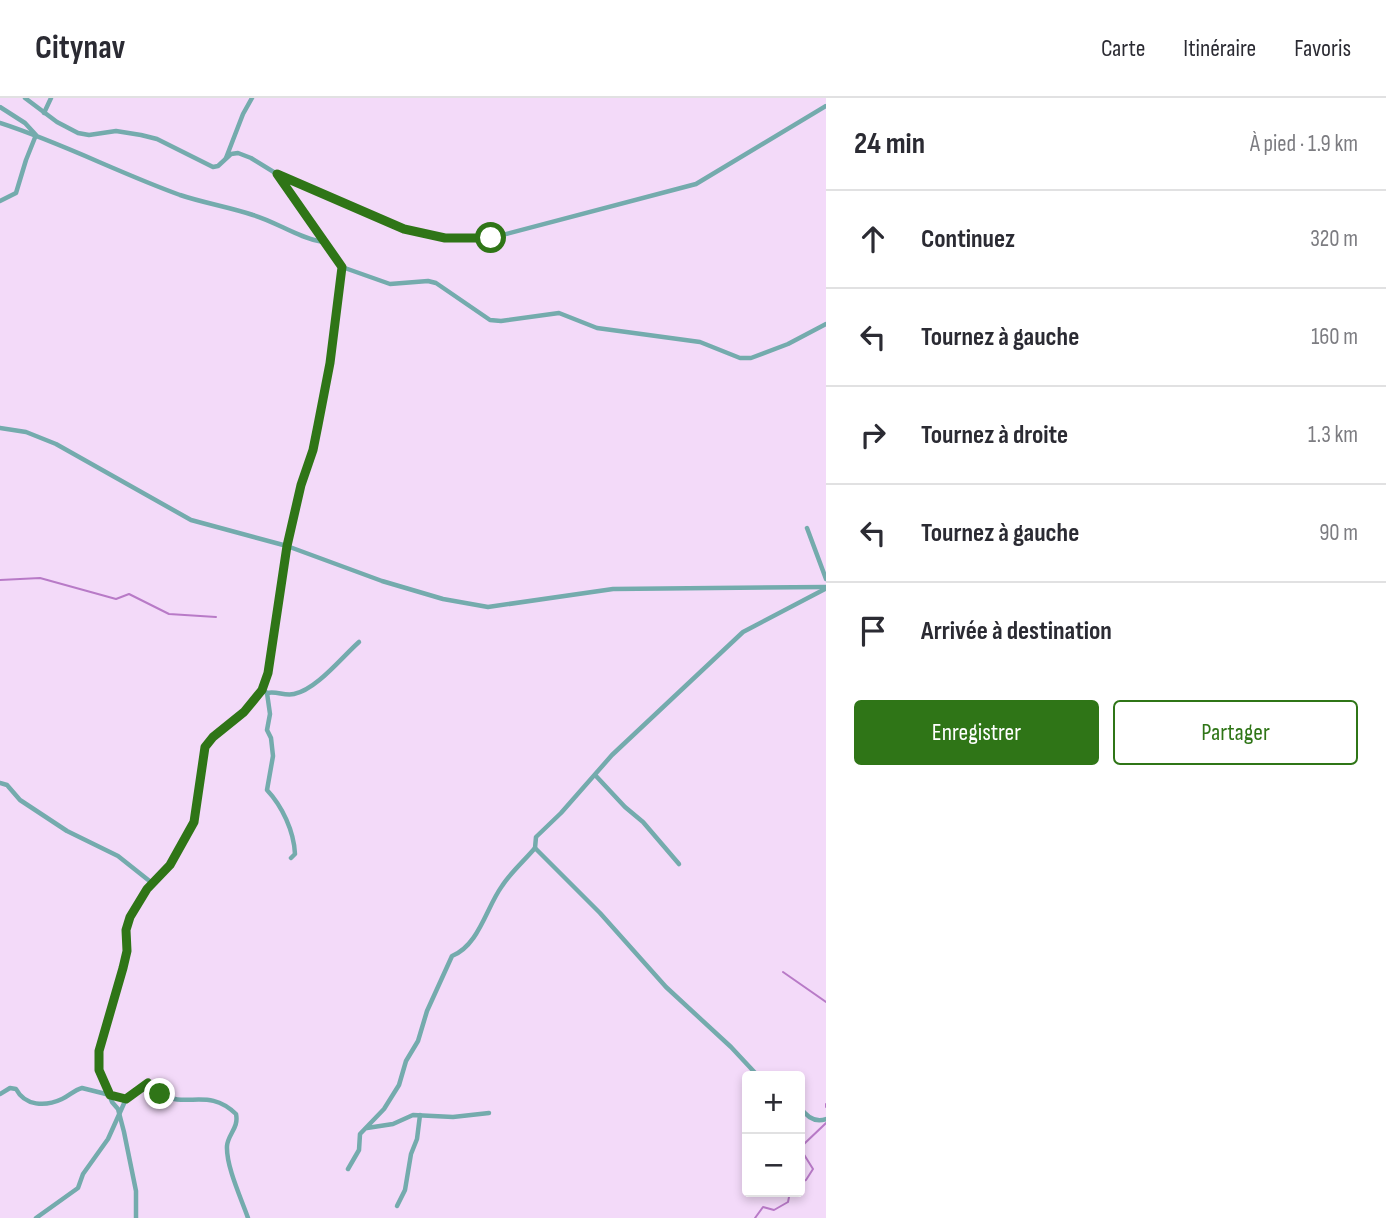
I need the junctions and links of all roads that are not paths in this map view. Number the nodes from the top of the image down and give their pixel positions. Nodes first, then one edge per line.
1 (25, 98) edge
2 (51, 98) edge
3 (252, 98) edge
4 (826, 106) edge
5 (0, 107) edge
6 (44, 113) junction
7 (0, 123) edge
8 (36, 135) junction
9 (226, 158) junction
10 (277, 174) junction
11 (0, 201) edge
12 (323, 242) junction
13 (342, 267) junction
14 (826, 324) edge
15 (0, 428) edge
16 (807, 528) dead end
17 (287, 546) junction
18 (826, 579) edge
19 (826, 587) edge
20 (359, 642) dead end
21 (265, 691) junction
22 (596, 776) junction
23 (0, 783) edge
24 (535, 848) junction
25 (291, 858) dead end
26 (678, 864) dead end
27 (152, 883) junction
28 (753, 1071) edge
29 (0, 1094) edge
30 (110, 1095) junction
31 (126, 1099) junction
32 (119, 1112) junction
33 (805, 1112) edge
34 (489, 1113) dead end
35 (420, 1115) junction
36 (826, 1119) edge
37 (366, 1128) junction
38 (348, 1169) dead end
39 (397, 1206) dead end
40 (36, 1218) edge
41 (136, 1218) edge
42 (247, 1218) edge

1 - 6 street
2 - 6 street
3 - 9 street
4 - 10 street
5 - 8 street
6 - 9 street
7 - 8 street
8 - 11 street
8 - 12 street
9 - 10 street
10 - 12 street
12 - 13 street
13 - 14 street
13 - 17 street
15 - 17 street
16 - 18 street
17 - 19 street
17 - 21 street
19 - 22 street
20 - 21 street
21 - 25 street
21 - 27 street
22 - 24 street
22 - 26 street
23 - 27 street
24 - 28 street
24 - 37 street
27 - 30 street
29 - 30 street
30 - 31 street
30 - 32 street
31 - 32 street
31 - 42 street
32 - 40 street
32 - 41 street
33 - 36 street
34 - 35 street
35 - 37 street
35 - 39 street
37 - 38 street

